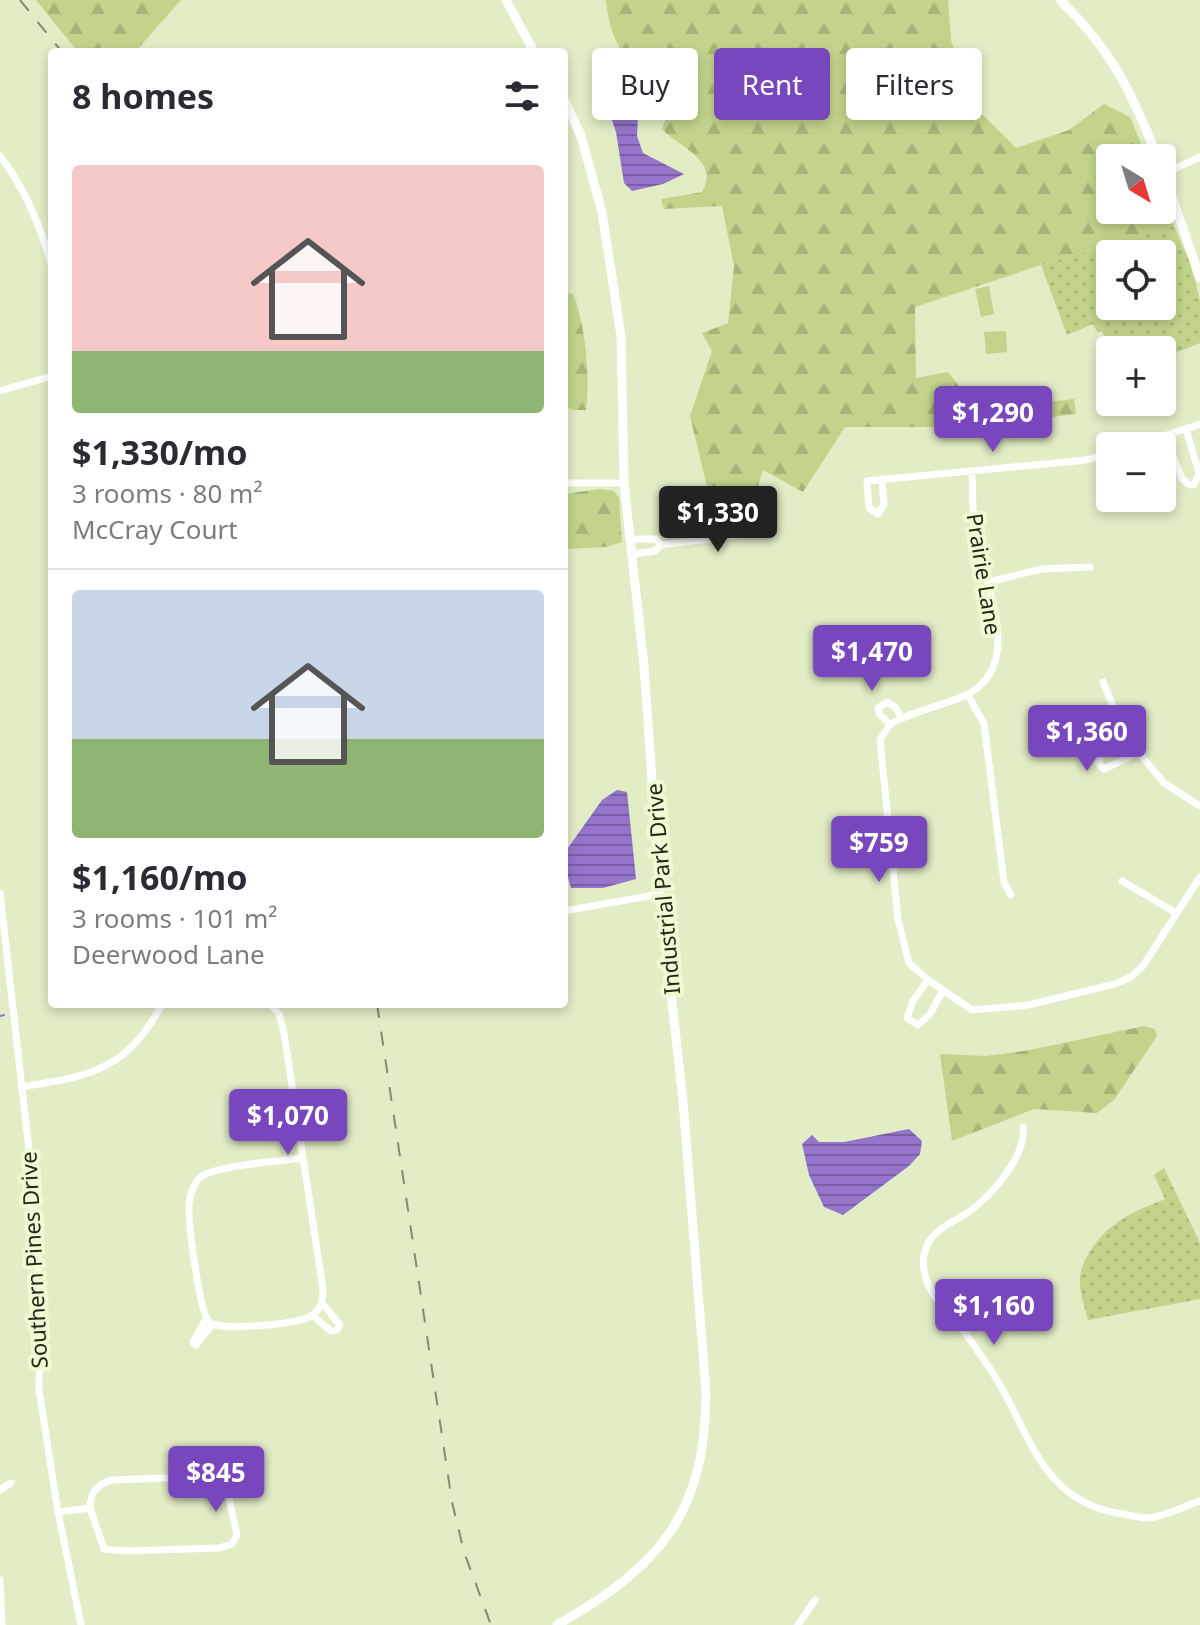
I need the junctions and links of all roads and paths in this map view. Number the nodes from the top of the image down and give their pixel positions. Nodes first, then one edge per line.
1 (506, 0) edge
2 (514, 0) edge
3 (1060, 0) edge
4 (515, 17) junction
5 (532, 48) edge
6 (568, 108) edge
7 (1152, 144) edge
8 (0, 156) edge
9 (1200, 157) edge
10 (1176, 165) edge
11 (1176, 208) edge
12 (48, 253) edge
13 (1200, 278) edge
14 (48, 377) edge
15 (0, 391) edge
16 (1200, 424) edge
17 (1186, 429) junction
18 (1176, 433) edge
19 (1096, 457) edge
20 (1176, 464) edge
21 (972, 471) junction
22 (882, 479) junction
23 (568, 483) edge
24 (624, 483) junction
25 (772, 531) dead end
26 (630, 539) junction
27 (661, 545) junction
28 (632, 554) junction
29 (1090, 567) dead end
30 (988, 582) junction
31 (1103, 682) dead end
32 (968, 695) junction
33 (901, 717) junction
34 (890, 724) junction
35 (1126, 737) junction
36 (1138, 753) junction
37 (1200, 806) edge
38 (1200, 877) edge
39 (1122, 881) dead end
40 (0, 893) edge
41 (660, 894) junction
42 (1011, 895) dead end
43 (568, 910) edge
44 (1176, 913) junction
45 (928, 980) junction
46 (942, 992) junction
47 (160, 1008) edge
48 (274, 1008) edge
49 (21, 1087) junction
50 (1023, 1127) dead end
51 (303, 1158) junction
52 (322, 1303) junction
53 (312, 1315) junction
54 (11, 1483) dead end
55 (0, 1490) edge
56 (1200, 1501) edge
57 (90, 1508) junction
58 (58, 1512) junction
59 (0, 1580) edge
60 (815, 1600) dead end
61 (575, 1621) edge
62 (2, 1625) edge
63 (81, 1625) edge
64 (557, 1625) edge
65 (798, 1625) edge

1 - 4 street
2 - 4 street
3 - 7 street
4 - 5 street
6 - 24 street, Industrial Park Drive
8 - 12 street
9 - 10 street
11 - 13 street
14 - 15 street
16 - 17 street
17 - 18 street
17 - 20 street
19 - 21 street
21 - 22 street
21 - 30 street, Prairie Lane
22 - 22 street
23 - 24 street
24 - 26 street, Industrial Park Drive
25 - 27 street
26 - 27 street
26 - 28 street, Industrial Park Drive
27 - 28 street
28 - 41 street, Industrial Park Drive
29 - 30 street
30 - 32 street, Prairie Lane
31 - 35 street
32 - 33 street, Prairie Lane
32 - 42 street
33 - 34 street, Prairie Lane
33 - 34 street
34 - 45 street
35 - 36 street
35 - 36 street
36 - 37 street
38 - 44 street
39 - 44 street
40 - 49 street, Southern Pines Drive
41 - 43 street
41 - 61 street, Industrial Park Drive
44 - 46 street
45 - 46 street
45 - 46 street
47 - 49 street
48 - 51 street
49 - 58 street, Southern Pines Drive
50 - 56 street
51 - 52 street
51 - 53 street
52 - 53 street
52 - 53 street
54 - 55 street
57 - 57 street
57 - 58 street
58 - 63 street, Southern Pines Drive
59 - 62 street
60 - 65 street
61 - 64 street, Industrial Park Drive

